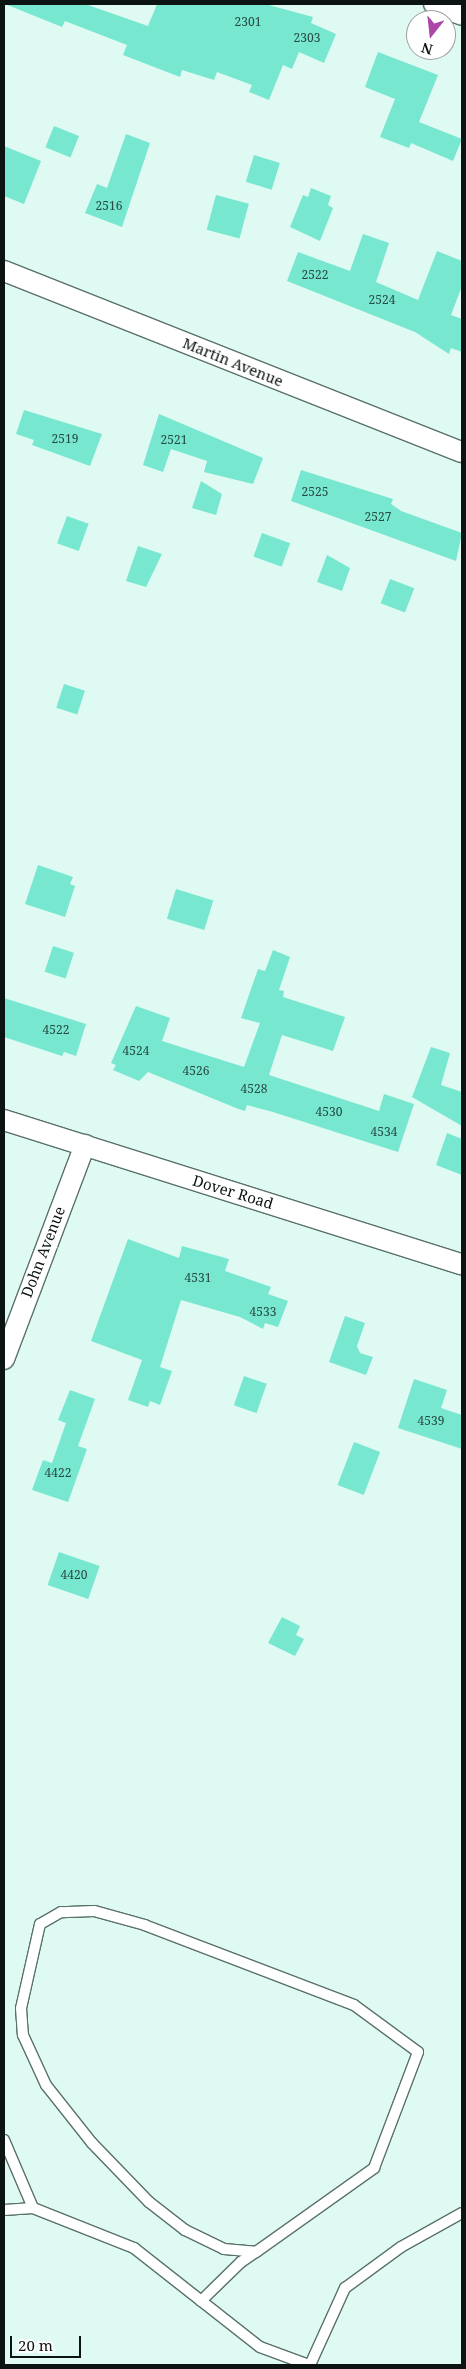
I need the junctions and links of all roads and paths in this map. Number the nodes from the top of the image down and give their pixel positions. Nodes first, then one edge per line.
1 (434, 4) edge
2 (462, 15) edge
3 (4, 271) edge
4 (462, 452) edge
5 (4, 1120) edge
6 (85, 1145) junction
7 (462, 1264) edge
8 (4, 1359) edge
9 (4, 2140) edge
10 (33, 2208) junction
11 (4, 2210) edge
12 (462, 2213) edge
13 (256, 2252) junction
14 (201, 2301) junction
15 (309, 2365) edge

1 - 2 street
3 - 4 street, Martin Avenue
5 - 6 street, Dover Road
6 - 7 street, Dover Road
6 - 8 street, Dohn Avenue
9 - 10 lane
10 - 11 lane
10 - 14 lane
12 - 15 lane
13 - 13 lane
13 - 14 lane
14 - 15 lane

